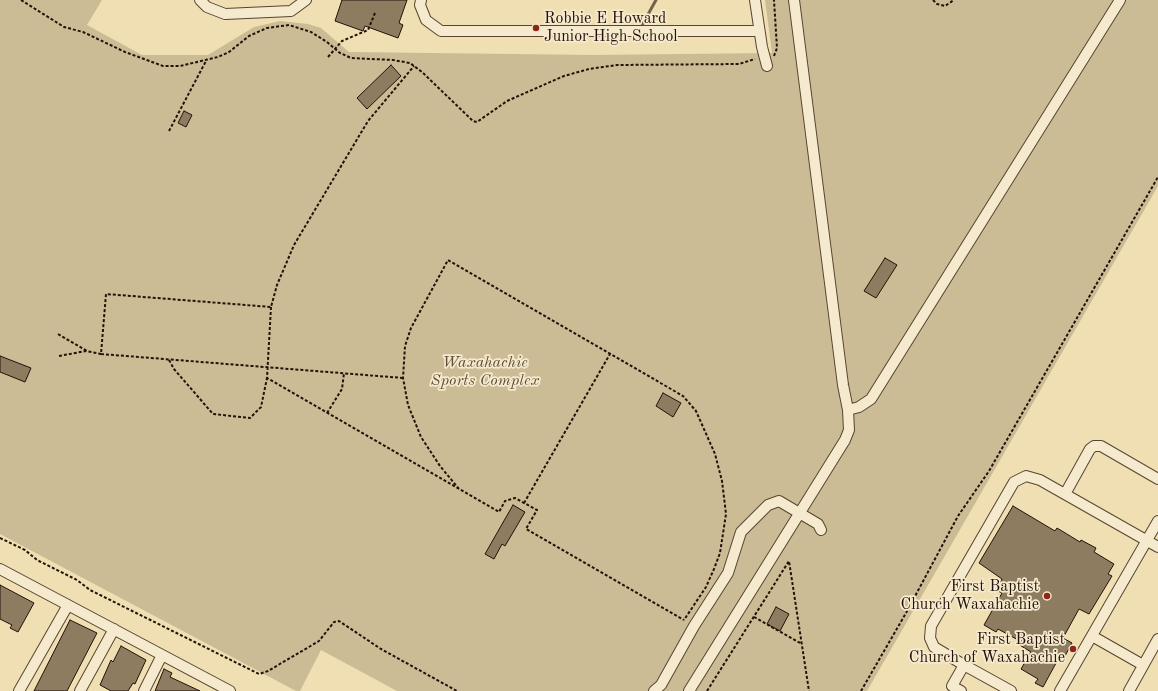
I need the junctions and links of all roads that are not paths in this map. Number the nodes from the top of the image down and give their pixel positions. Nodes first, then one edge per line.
1 (200, 0) edge
2 (306, 0) edge
3 (421, 0) edge
4 (755, 0) edge
5 (794, 0) edge
6 (1120, 0) edge
7 (759, 31) junction
8 (766, 61) road end
9 (848, 410) junction
10 (1158, 479) edge
11 (1065, 494) junction
12 (800, 513) junction
13 (1158, 520) edge
14 (821, 530) dead end
15 (1147, 540) junction
16 (1158, 547) edge
17 (0, 569) edge
18 (68, 605) junction
19 (114, 630) junction
20 (1092, 636) junction
21 (1158, 639) edge
22 (162, 655) junction
23 (964, 665) junction
24 (1143, 665) junction
25 (954, 689) edge
26 (19, 691) edge
27 (80, 691) edge
28 (144, 691) edge
29 (230, 691) edge
30 (654, 691) edge
31 (689, 691) edge
32 (1011, 691) edge
33 (1060, 691) edge
34 (1129, 691) edge

1 - 2 lane
3 - 7 lane
4 - 7 lane
5 - 9 lane
6 - 9 lane
7 - 8 lane
9 - 12 lane
10 - 11 lane
11 - 15 lane
11 - 23 lane
12 - 14 lane
12 - 30 lane
12 - 31 lane
13 - 15 lane
15 - 16 lane
15 - 20 lane
17 - 18 lane
18 - 19 lane
18 - 26 lane
19 - 22 lane
19 - 27 lane
20 - 24 lane
20 - 33 lane
21 - 24 lane
22 - 28 lane
22 - 29 lane
23 - 25 lane
23 - 32 lane
24 - 34 lane

